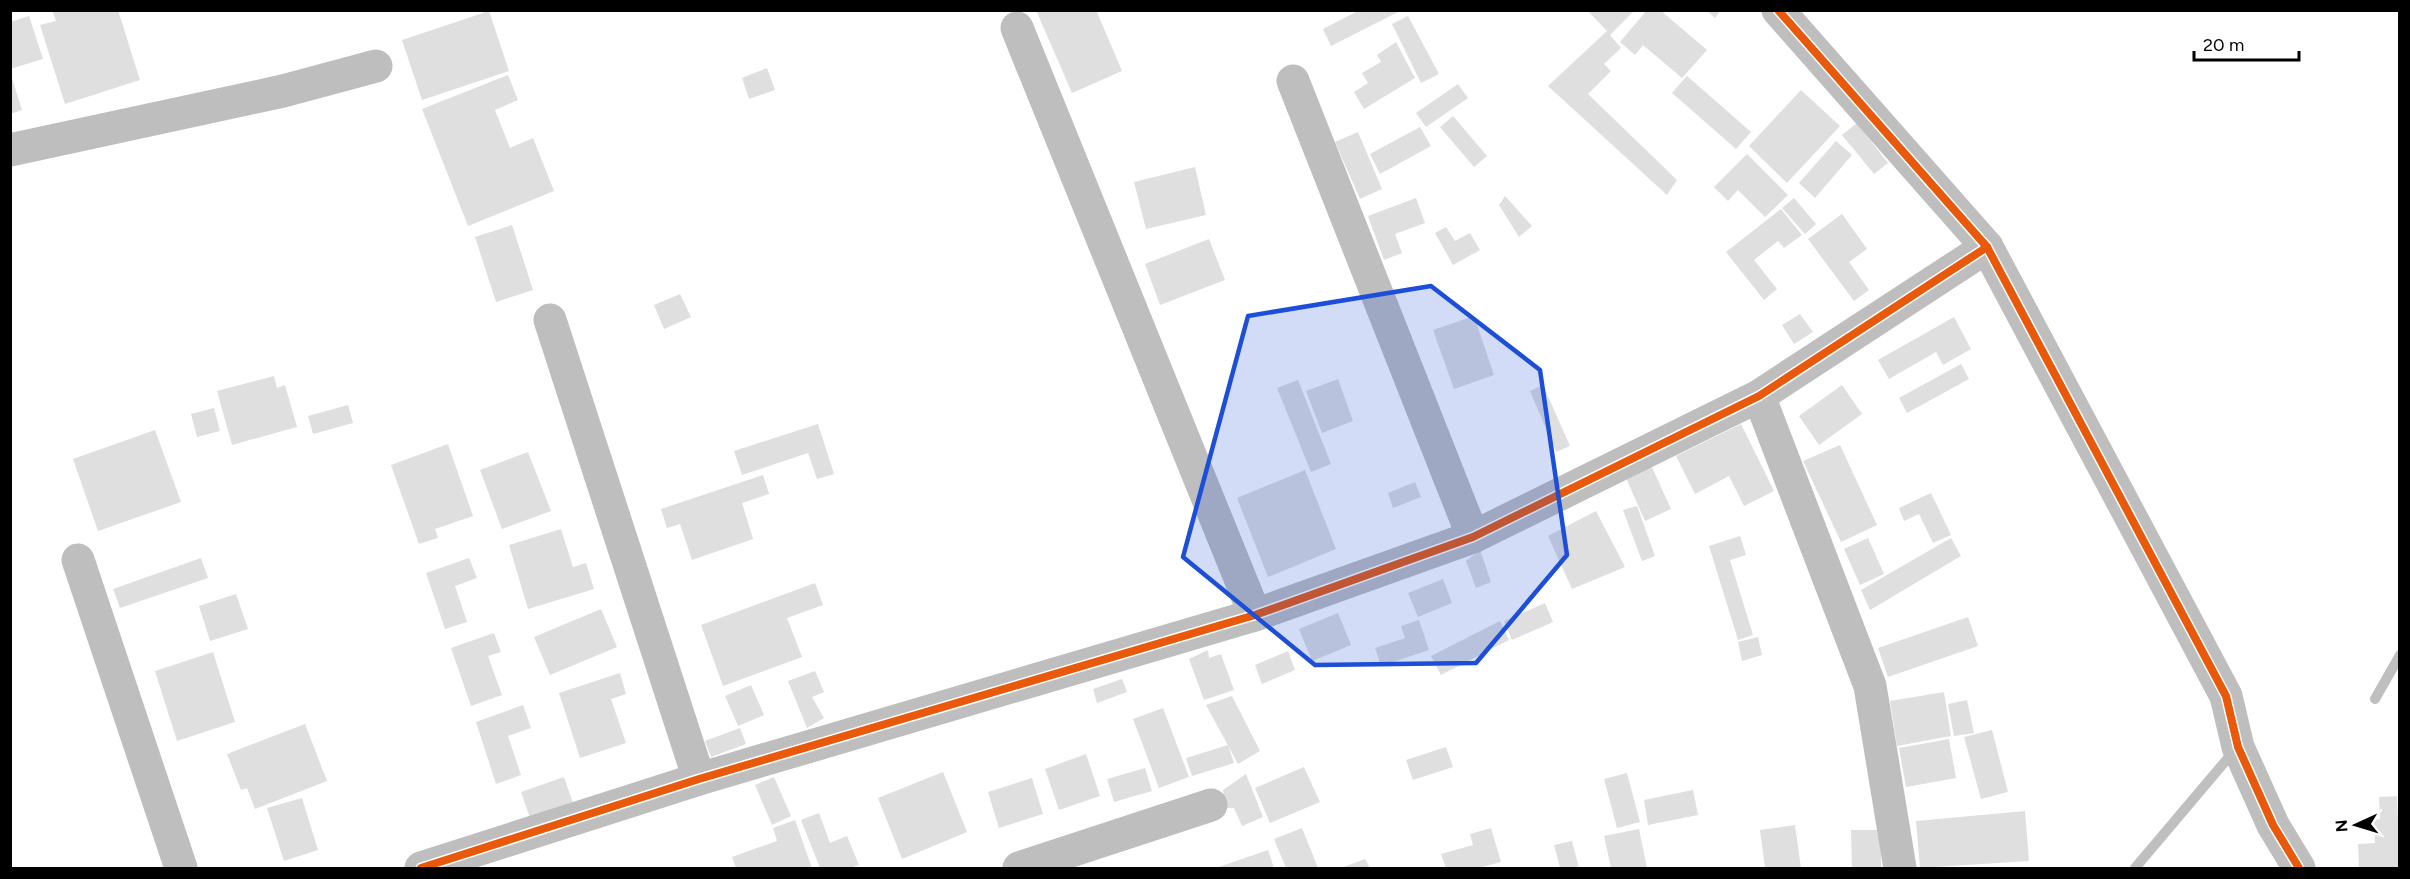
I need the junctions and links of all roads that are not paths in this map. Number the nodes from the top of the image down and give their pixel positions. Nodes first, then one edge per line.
1 (1778, 10) edge
2 (1017, 28) dead end
3 (376, 66) dead end
4 (1293, 81) dead end
5 (10, 150) edge
6 (1987, 247) junction
7 (550, 320) dead end
8 (1759, 396) junction
9 (1473, 537) junction
10 (78, 560) dead end
11 (1255, 615) junction
12 (699, 779) junction
13 (1211, 805) dead end
14 (181, 868) edge
15 (421, 868) edge
16 (1019, 868) edge
17 (1900, 868) edge
18 (2299, 868) edge

1 - 6 street
2 - 11 street
3 - 5 street
4 - 9 street
6 - 8 street
6 - 18 street
7 - 12 street
8 - 9 street
8 - 17 street
9 - 11 street
10 - 14 street
11 - 12 street
12 - 15 street
13 - 16 street

